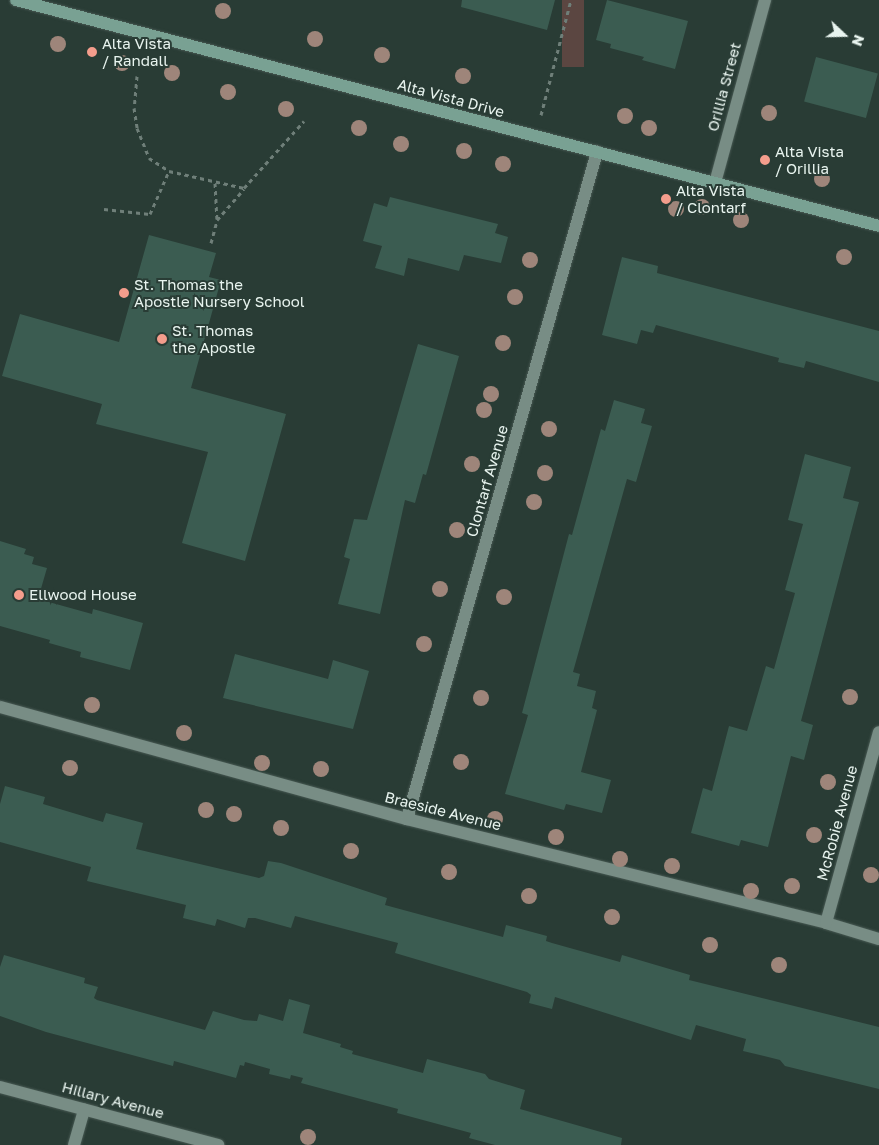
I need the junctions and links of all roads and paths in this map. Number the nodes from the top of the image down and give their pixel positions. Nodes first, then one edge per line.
1 (16, 0) edge
2 (571, 0) edge
3 (764, 0) edge
4 (137, 76) dead end
5 (304, 121) dead end
6 (535, 137) junction
7 (597, 152) junction
8 (169, 171) junction
9 (215, 183) junction
10 (715, 183) junction
11 (244, 188) junction
12 (104, 209) dead end
13 (217, 220) junction
14 (879, 226) edge
15 (211, 243) dead end
16 (0, 707) edge
17 (879, 732) edge
18 (407, 819) junction
19 (826, 924) junction
20 (879, 940) edge
21 (0, 1087) edge
22 (84, 1109) junction
23 (74, 1145) edge
24 (218, 1145) edge

1 - 6 street, Alta Vista Drive
2 - 6 path
3 - 10 street, Orillia Street
4 - 8 path
5 - 11 path
6 - 7 street, Alta Vista Drive
7 - 10 street, Alta Vista Drive
7 - 18 street, Clontarf Avenue
8 - 9 path
8 - 12 path
9 - 11 path
9 - 13 path
10 - 14 street, Alta Vista Drive
11 - 13 path
13 - 15 path
16 - 18 street, Braeside Avenue
17 - 19 street, McRobie Avenue
18 - 19 street, Braeside Avenue
19 - 20 street, Braeside Avenue
21 - 22 street, Hillary Avenue
22 - 23 street
22 - 24 street, Hillary Avenue

